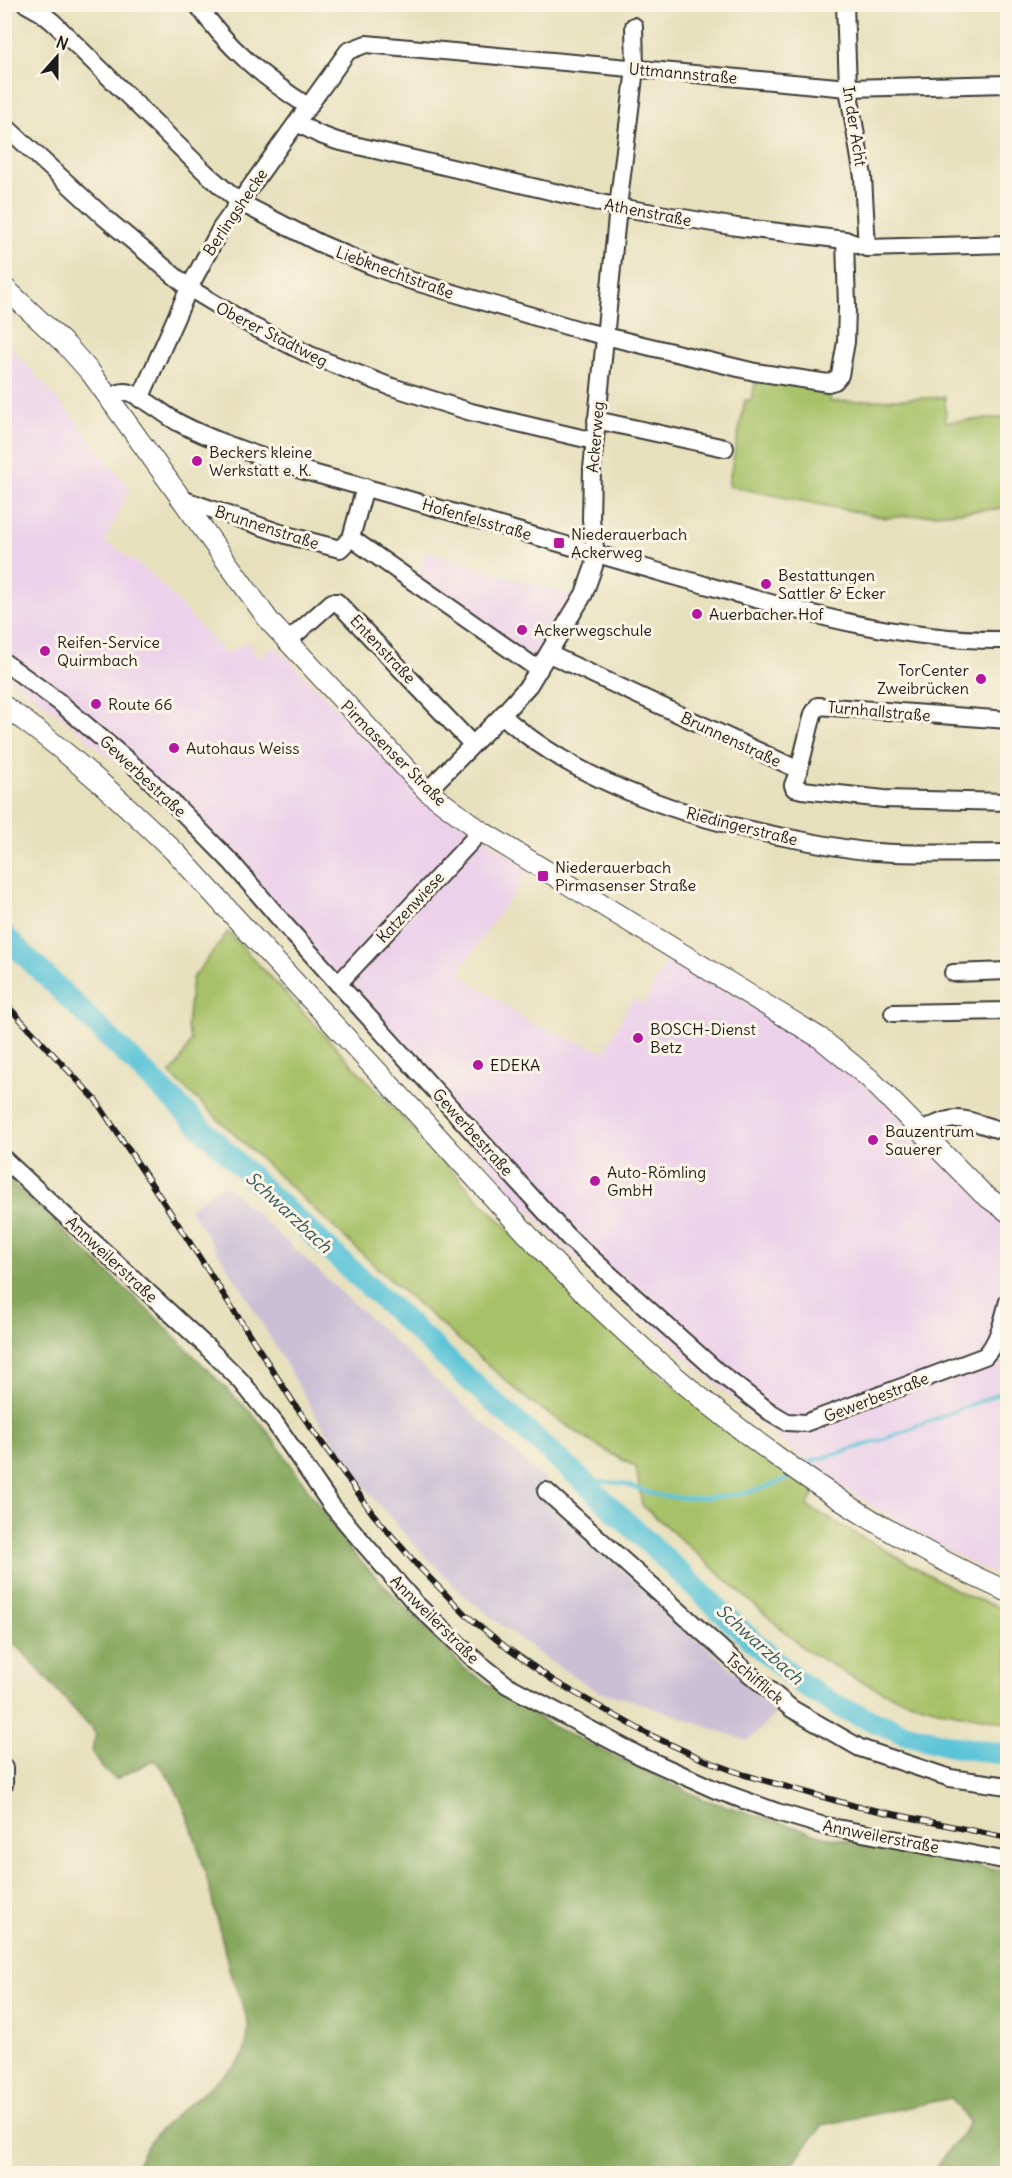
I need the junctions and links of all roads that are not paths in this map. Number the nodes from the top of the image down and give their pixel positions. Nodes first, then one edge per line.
1 (26, 4) edge
2 (198, 4) edge
3 (845, 4) edge
4 (634, 26) dead end
5 (359, 45) joint
6 (635, 69) junction
7 (1008, 84) edge
8 (848, 88) junction
9 (309, 107) junction
10 (297, 123) junction
11 (4, 125) edge
12 (239, 202) junction
13 (618, 207) junction
14 (845, 240) junction
15 (1008, 244) edge
16 (867, 248) junction
17 (4, 286) edge
18 (189, 288) junction
19 (604, 337) junction
20 (109, 398) junction
21 (140, 399) junction
22 (596, 420) junction
23 (594, 441) junction
24 (726, 448) dead end
25 (365, 487) junction
26 (179, 498) junction
27 (351, 538) junction
28 (596, 554) junction
29 (1008, 640) edge
30 (287, 642) junction
31 (549, 654) junction
32 (4, 662) edge
33 (539, 670) junction
34 (4, 706) edge
35 (502, 715) junction
36 (1008, 720) edge
37 (472, 744) junction
38 (799, 770) junction
39 (427, 791) junction
40 (1008, 802) edge
41 (481, 831) junction
42 (1008, 853) edge
43 (1008, 971) edge
44 (953, 973) dead end
45 (338, 984) junction
46 (1008, 1011) edge
47 (893, 1013) dead end
48 (921, 1132) junction
49 (1008, 1132) edge
50 (4, 1159) edge
51 (1008, 1212) edge
52 (1008, 1301) edge
53 (1003, 1338) edge
54 (546, 1491) dead end
55 (1008, 1592) edge
56 (4, 1768) edge
57 (4, 1785) edge
58 (1008, 1786) edge
59 (1008, 1861) edge

1 - 12 street, Liebknechtstraße
2 - 9 street
3 - 8 street, In der Acht
4 - 6 street, Ackerweg
5 - 6 street, Uttmannstraße
5 - 9 street, Berlingshecke
6 - 8 street, Uttmannstraße
6 - 13 street, Ackerweg
7 - 8 street, Uttmannstraße
8 - 16 street, In der Acht
9 - 10 street, Berlingshecke
10 - 12 street, Berlingshecke
10 - 13 street, Athenstraße
11 - 18 street, Oberer Stadtweg
12 - 18 street, Berlingshecke
12 - 19 street, Liebknechtstraße
13 - 14 street, Athenstraße
13 - 19 street, Ackerweg
14 - 16 street, Athenstraße
14 - 19 street, Liebknechtstraße
15 - 16 street, Athenstraße
17 - 20 main road
18 - 21 street, Berlingshecke
18 - 23 street, Oberer Stadtweg
19 - 22 street, Ackerweg
20 - 21 street, Hofenfelsstraße
20 - 26 main road, Pirmasenser Straße
21 - 25 street, Hofenfelsstraße
22 - 23 street, Ackerweg
22 - 24 street
23 - 28 street, Ackerweg
25 - 27 street
25 - 28 street, Hofenfelsstraße
26 - 27 street, Brunnenstraße
26 - 30 main road, Pirmasenser Straße
27 - 33 street
28 - 29 street, Hofenfelsstraße
28 - 31 street, Ackerweg
30 - 37 street, Entenstraße
30 - 39 main road, Pirmasenser Straße
31 - 33 street, Ackerweg
31 - 38 street, Brunnenstraße
32 - 45 street, Gewerbestraße
33 - 35 street, Ackerweg
34 - 55 main road
35 - 37 street, Ackerweg
35 - 42 street, Riedingerstraße
36 - 38 street, Turnhallstraße
37 - 39 street, Ackerweg
38 - 40 street, Brunnenstraße
39 - 41 main road, Pirmasenser Straße
41 - 45 street, Katzenwiese
41 - 48 main road, Pirmasenser Straße
43 - 44 street
45 - 53 street, Gewerbestraße
46 - 47 street
48 - 49 street
48 - 51 main road, Pirmasenser Straße
50 - 59 street, Annweilerstraße
52 - 53 street
54 - 58 street, Tschifflick
56 - 57 street

